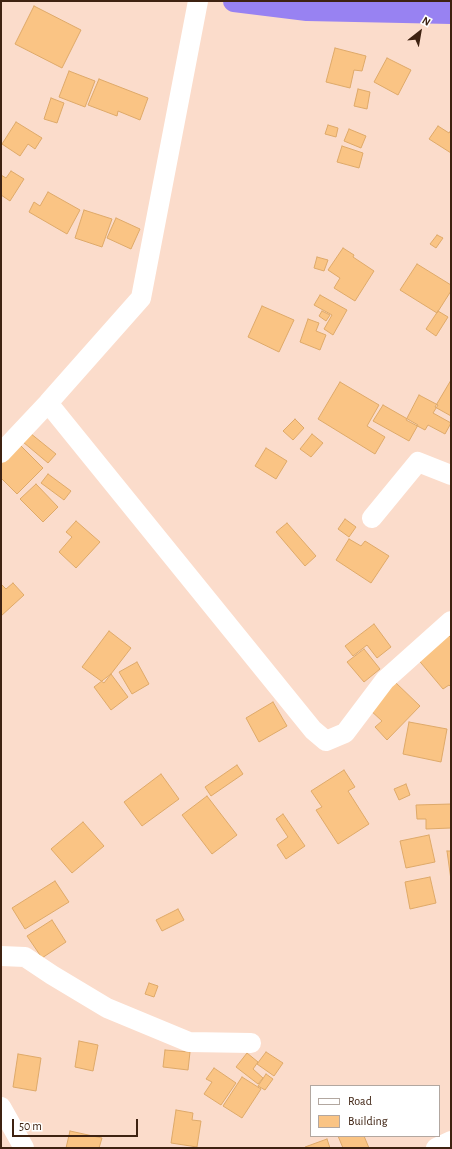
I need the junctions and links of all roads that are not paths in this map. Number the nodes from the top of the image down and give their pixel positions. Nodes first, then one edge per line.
1 (198, 1) edge
2 (234, 1) edge
3 (451, 13) edge
4 (48, 403) junction
5 (1, 453) edge
6 (451, 475) edge
7 (372, 518) dead end
8 (451, 621) edge
9 (1, 956) edge
10 (251, 1043) dead end
11 (1, 1107) edge
12 (451, 1141) edge
13 (24, 1148) edge
14 (436, 1148) edge

1 - 4 street
2 - 3 highway
4 - 5 street
4 - 8 street
6 - 7 street
9 - 10 street
11 - 13 street
12 - 14 street

